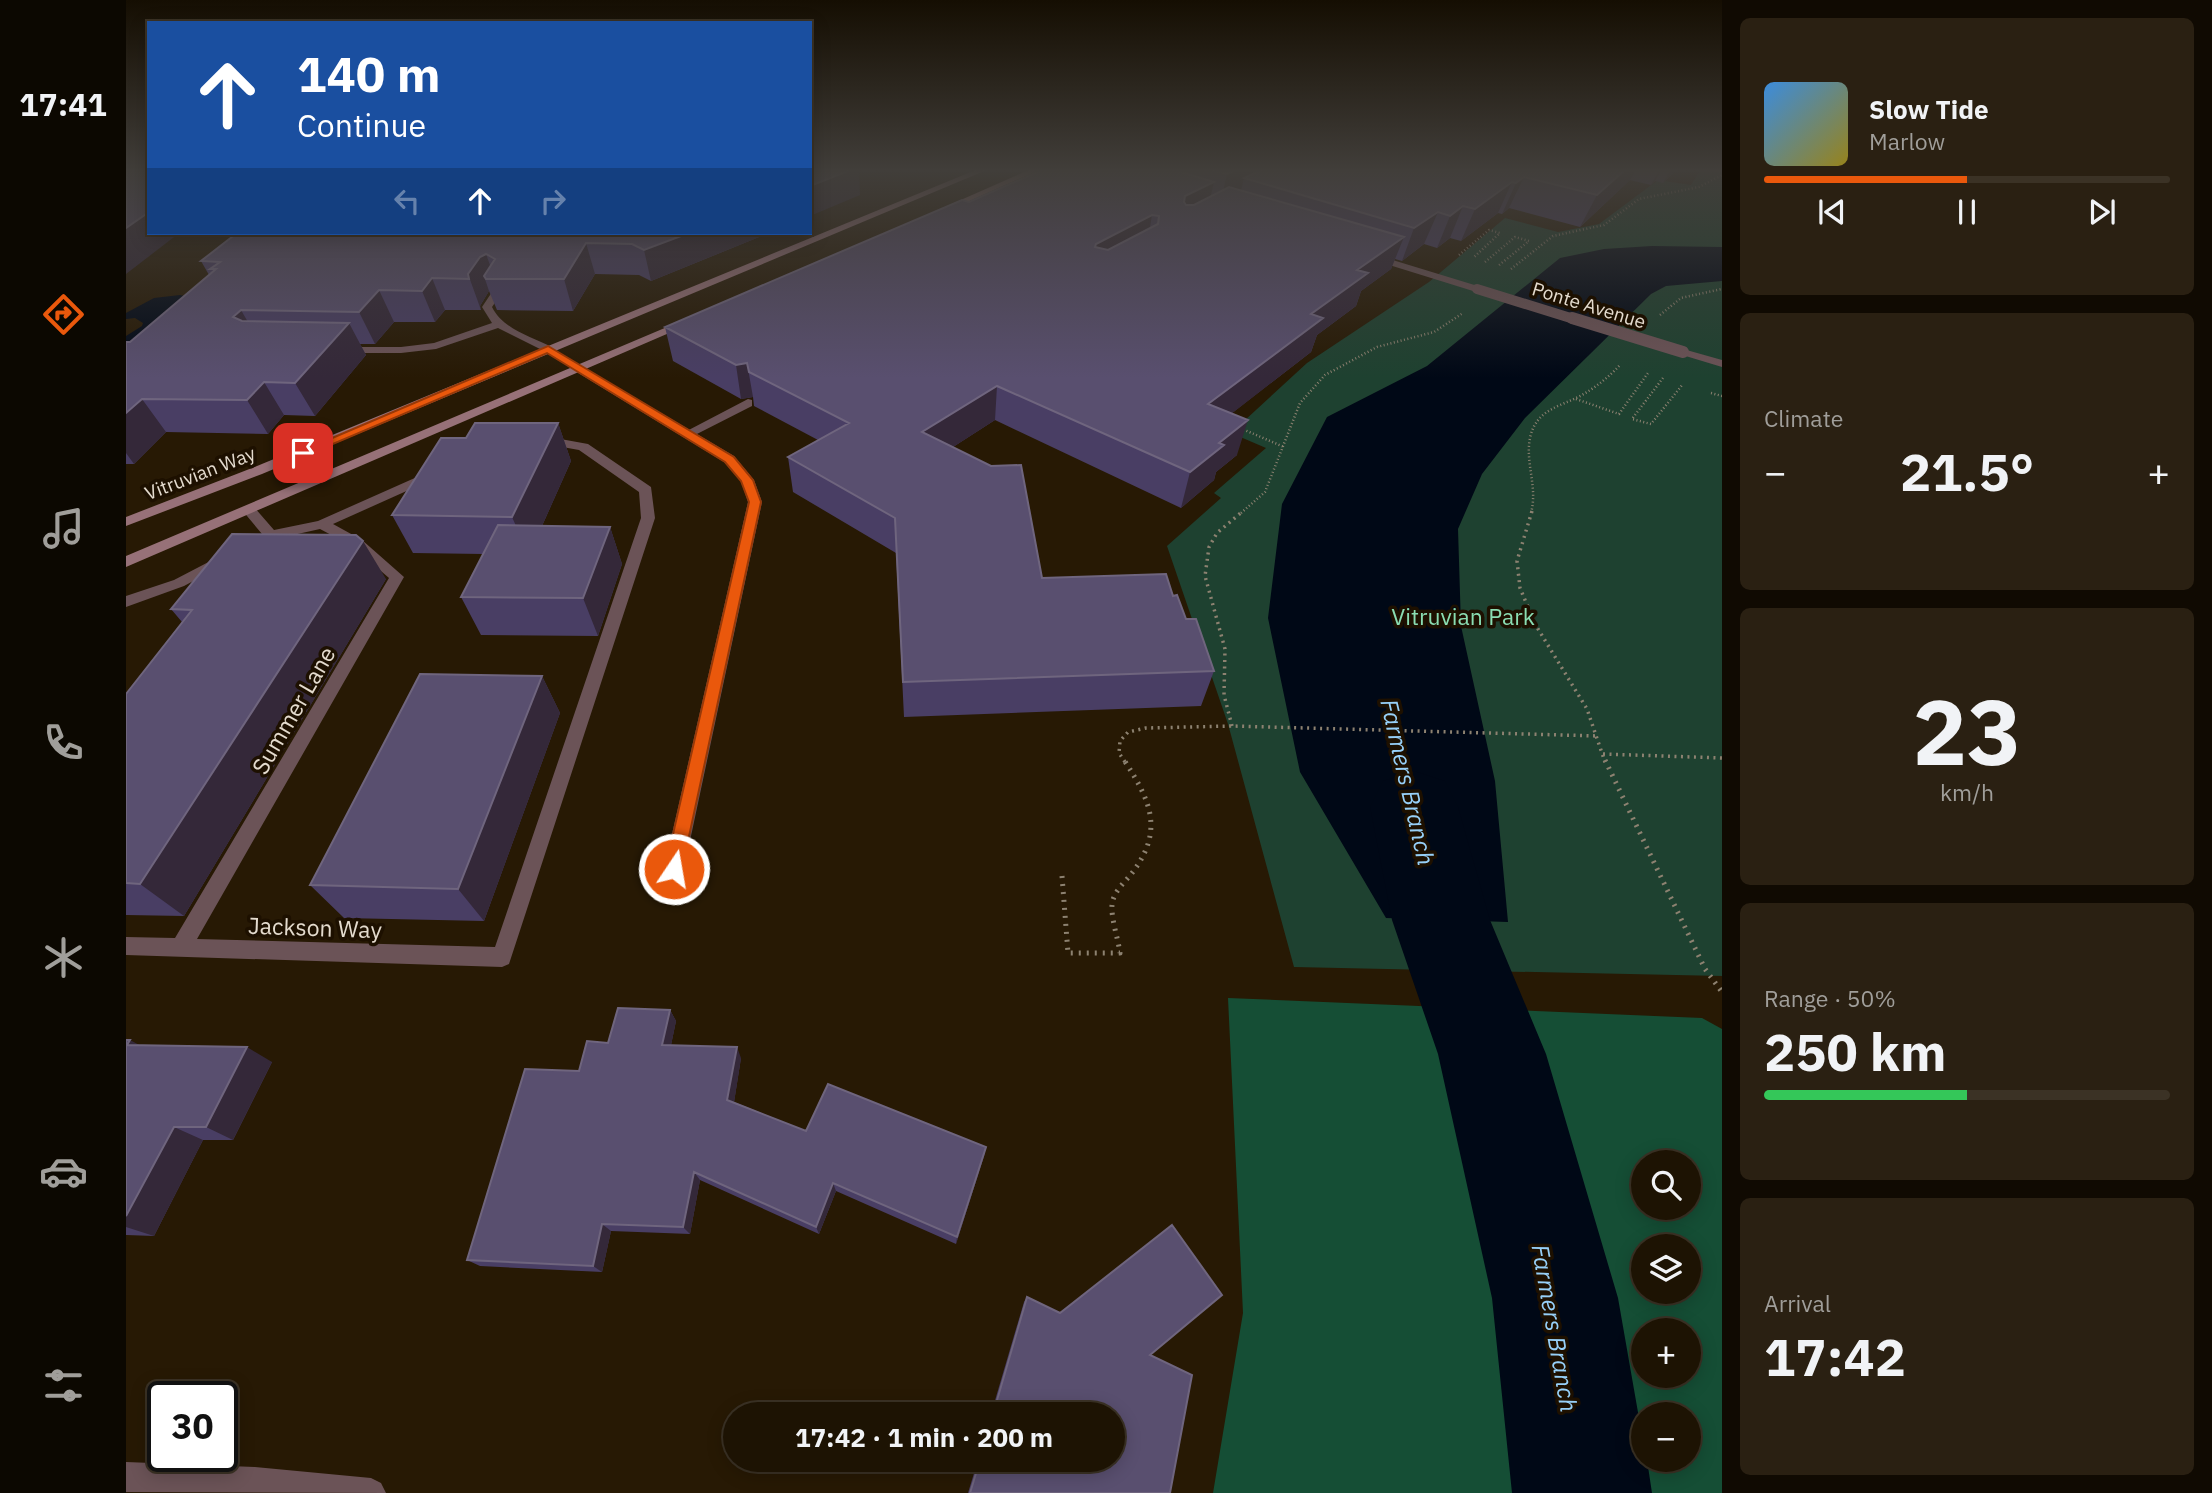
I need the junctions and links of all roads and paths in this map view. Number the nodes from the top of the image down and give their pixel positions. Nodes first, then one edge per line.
1 (830, 239) edge
2 (1479, 239) edge
3 (1494, 239) edge
4 (1513, 239) edge
5 (1521, 239) edge
6 (1550, 239) edge
7 (1362, 254) edge
8 (1457, 257) edge
9 (1473, 258) edge
10 (1486, 262) dead end
11 (1510, 270) junction
12 (1505, 275) dead end
13 (1722, 289) edge
14 (498, 291) edge
15 (1466, 310) dead end
16 (694, 318) edge
17 (1657, 318) dead end
18 (498, 324) junction
19 (331, 349) edge
20 (563, 359) junction
21 (1625, 360) dead end
22 (1722, 364) edge
23 (1692, 387) dead end
24 (1702, 390) dead end
25 (1722, 396) edge
26 (1575, 398) junction
27 (748, 403) edge
28 (1240, 428) edge
29 (689, 433) junction
30 (530, 440) edge
31 (1284, 447) junction
32 (445, 468) edge
33 (249, 510) junction
34 (126, 522) edge
35 (322, 524) junction
36 (271, 535) junction
37 (126, 562) edge
38 (126, 602) edge
39 (1232, 726) junction
40 (1599, 736) junction
41 (1603, 754) junction
42 (1722, 758) edge
43 (674, 869) dead end
44 (1062, 877) dead end
45 (126, 946) edge
46 (181, 947) junction
47 (1722, 992) edge
48 (126, 1477) edge
49 (371, 1493) edge

1 - 20 main road, Vitruvian Way
2 - 8 path
3 - 9 path
4 - 10 path
5 - 11 path
6 - 11 path
7 - 22 street, Ponte Avenue, bridge
11 - 12 path
13 - 17 path
14 - 18 street
15 - 31 path
16 - 20 main road, Vitruvian Way
18 - 19 street
18 - 20 street
20 - 29 street
20 - 33 main road, Vitruvian Way
20 - 34 main road, Vitruvian Way
21 - 26 path
23 - 26 path
24 - 25 path
26 - 40 path
27 - 29 street
28 - 31 path
29 - 43 street
30 - 46 street, Jackson Way
31 - 39 path
32 - 35 street
33 - 36 street
33 - 37 main road, Vitruvian Way
35 - 36 street
35 - 46 street, Summer Lane
36 - 38 street
39 - 40 path
39 - 44 path
40 - 41 path
41 - 42 path
41 - 47 path
45 - 46 street, Jackson Way
48 - 49 street

